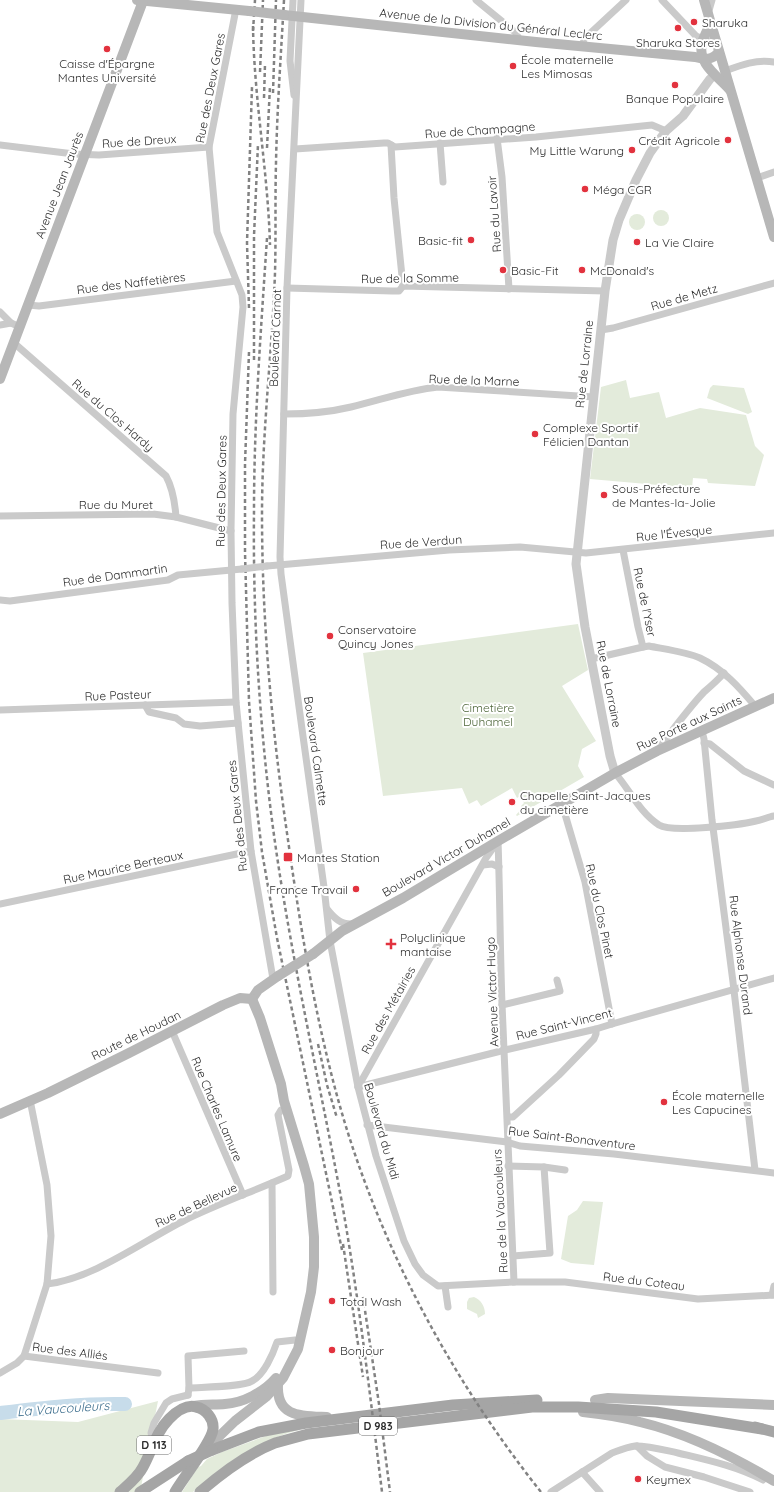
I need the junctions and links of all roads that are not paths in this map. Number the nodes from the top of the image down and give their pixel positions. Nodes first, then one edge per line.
1 (141, 0) edge
2 (293, 0) edge
3 (301, 0) edge
4 (476, 0) edge
5 (626, 0) edge
6 (662, 0) edge
7 (704, 0) edge
8 (712, 0) edge
9 (236, 9) junction
10 (292, 16) junction
11 (709, 18) junction
12 (520, 40) junction
13 (703, 40) junction
14 (583, 46) junction
15 (718, 47) junction
16 (774, 62) edge
17 (706, 65) junction
18 (725, 71) junction
19 (731, 91) junction
20 (666, 131) junction
21 (497, 138) junction
22 (440, 143) junction
23 (0, 145) edge
24 (391, 145) junction
25 (209, 147) junction
26 (295, 149) junction
27 (84, 155) junction
28 (774, 172) edge
29 (757, 178) junction
30 (443, 182) dead end
31 (771, 215) edge
32 (774, 236) edge
33 (236, 281) junction
34 (774, 283) edge
35 (403, 286) junction
36 (287, 288) junction
37 (510, 289) junction
38 (605, 291) junction
39 (28, 305) junction
40 (0, 312) edge
41 (0, 324) edge
42 (15, 325) junction
43 (601, 330) junction
44 (14, 343) junction
45 (0, 379) edge
46 (594, 397) junction
47 (284, 414) junction
48 (0, 516) edge
49 (176, 517) junction
50 (231, 531) junction
51 (774, 533) edge
52 (623, 550) junction
53 (577, 552) junction
54 (281, 565) junction
55 (242, 569) joint
56 (232, 570) junction
57 (0, 600) edge
58 (643, 647) junction
59 (591, 659) junction
60 (724, 673) junction
61 (774, 698) edge
62 (236, 702) junction
63 (145, 705) junction
64 (755, 706) junction
65 (0, 710) edge
66 (238, 723) junction
67 (702, 731) junction
68 (704, 743) junction
69 (657, 751) junction
70 (615, 773) junction
71 (774, 785) edge
72 (562, 804) junction
73 (774, 816) edge
74 (713, 826) junction
75 (498, 841) junction
76 (250, 851) junction
77 (483, 865) junction
78 (499, 867) junction
79 (0, 904) edge
80 (327, 909) junction
81 (357, 923) junction
82 (330, 941) junction
83 (275, 978) junction
84 (774, 978) edge
85 (557, 980) dead end
86 (734, 990) junction
87 (253, 1003) junction
88 (502, 1005) junction
89 (612, 1024) junction
90 (596, 1030) junction
91 (172, 1031) junction
92 (505, 1050) junction
93 (358, 1087) junction
94 (30, 1100) junction
95 (286, 1104) junction
96 (0, 1114) edge
97 (508, 1117) junction
98 (367, 1125) junction
99 (507, 1142) junction
100 (508, 1166) junction
101 (544, 1167) junction
102 (565, 1170) dead end
103 (755, 1170) junction
104 (774, 1172) edge
105 (272, 1183) junction
106 (243, 1195) junction
107 (513, 1256) junction
108 (514, 1282) junction
109 (47, 1284) junction
110 (445, 1286) junction
111 (774, 1286) edge
112 (273, 1292) dead end
113 (773, 1295) edge
114 (448, 1307) dead end
115 (298, 1341) junction
116 (244, 1351) dead end
117 (24, 1356) junction
118 (0, 1373) edge
119 (158, 1373) dead end
120 (278, 1384) junction
121 (189, 1392) junction
122 (595, 1400) junction
123 (774, 1405) edge
124 (194, 1406) junction
125 (517, 1409) junction
126 (339, 1418) junction
127 (762, 1429) junction
128 (774, 1432) edge
129 (154, 1445) junction
130 (637, 1446) junction
131 (582, 1472) junction
132 (187, 1473) junction
133 (774, 1481) edge
134 (774, 1485) edge
135 (120, 1492) edge
136 (140, 1492) edge
137 (174, 1492) edge
138 (200, 1492) edge
139 (551, 1492) edge
140 (600, 1492) edge
141 (750, 1492) edge

1 - 9 main road, Avenue de la Division du Général Leclerc
1 - 27 main road, Avenue Jean Jaurès
2 - 10 street, Boulevard Carnot
3 - 10 street, Boulevard Carnot
4 - 12 street
5 - 14 street
6 - 13 street
7 - 11 main road
8 - 11 street
9 - 10 main road, Avenue de la Division du Général Leclerc, bridge
9 - 25 street, Rue des Deux Gares
10 - 12 main road, Avenue de la Division du Général Leclerc
10 - 26 street, Boulevard Carnot
11 - 13 main road
11 - 15 main road
12 - 14 main road, Avenue de la Division du Général Leclerc
13 - 15 street
13 - 17 main road
14 - 17 main road, Avenue de la Division du Général Leclerc
15 - 17 main road, Avenue de la Division du Général Leclerc
15 - 18 main road
16 - 18 street
17 - 18 main road
17 - 19 main road
17 - 20 street, Rue de Lorraine
18 - 19 main road
19 - 29 main road
20 - 21 street, Rue de Champagne
20 - 38 street, Rue de Lorraine
21 - 22 street, Rue de Champagne
21 - 37 street, Rue du Lavoir
22 - 24 street, Rue de Champagne
22 - 30 street
23 - 27 street, Rue de Dreux
24 - 26 street, Rue de Champagne
24 - 35 street
25 - 27 street, Rue de Dreux
25 - 33 street, Rue des Deux Gares
26 - 36 street, Boulevard Carnot
27 - 39 main road, Avenue Jean Jaurès
28 - 29 street
29 - 31 main road
31 - 32 main road
33 - 39 street, Rue des Naffetières
33 - 50 street, Rue des Deux Gares
34 - 43 street, Rue de Metz
35 - 36 street, Rue de la Somme
35 - 37 street, Rue de la Somme
36 - 47 street, Boulevard Carnot
37 - 38 street, Rue de la Somme
38 - 43 street, Rue de Lorraine
39 - 42 main road, Avenue Jean Jaurès
40 - 42 street
41 - 42 street
42 - 44 main road, Avenue Jean Jaurès
43 - 46 street, Rue de Lorraine
44 - 45 main road, Avenue Jean Jaurès
44 - 49 street, Rue du Clos Hardy
46 - 47 street, Rue de la Marne
46 - 53 street, Rue de Lorraine
47 - 54 street, Boulevard Carnot
48 - 49 street, Rue du Muret
49 - 50 street, Rue du Muret
50 - 56 street, Rue des Deux Gares
51 - 52 street, Rue l'Évesque
52 - 53 street, Rue l'Évesque
52 - 58 street, Rue de l'Yser
53 - 54 street, Rue de Verdun
53 - 59 street, Rue de Lorraine
54 - 55 street, Rue de Verdun, bridge
54 - 80 street, Boulevard Calmette
55 - 56 street, Rue de Dammartin
56 - 57 street, Rue de Dammartin
56 - 62 street, Rue des Deux Gares
58 - 59 street
58 - 60 street, Rue de l'Yser
59 - 70 street, Rue de Lorraine
60 - 64 street, Rue de l'Yser
60 - 69 street
61 - 64 main road, Rue Porte aux Saints
62 - 63 street, Rue Pasteur
62 - 66 street, Rue des Deux Gares
63 - 65 street, Rue Pasteur
63 - 66 street
64 - 67 main road, Rue Porte aux Saints
66 - 76 street, Rue des Deux Gares
67 - 68 street, Rue Alphonse Durand
67 - 69 main road, Rue Porte aux Saints
68 - 71 street
68 - 74 street, Rue Alphonse Durand
69 - 70 main road, Rue Porte aux Saints
70 - 72 main road, Boulevard Victor Duhamel
70 - 74 street
72 - 75 main road, Boulevard Victor Duhamel
72 - 89 street, Rue du Clos Pinet
73 - 74 street
74 - 86 street, Rue Alphonse Durand
75 - 77 street, Rue des Métairies
75 - 78 street, Avenue Victor Hugo
75 - 81 main road, Boulevard Victor Duhamel
76 - 79 street, Rue Maurice Berteaux
76 - 83 street, Rue des Deux Gares
77 - 78 street
77 - 93 street, Rue des Métairies
78 - 88 street, Avenue Victor Hugo
80 - 81 street
80 - 82 street, Boulevard Calmette
81 - 82 main road, Boulevard Victor Duhamel
82 - 83 main road, Boulevard Victor Duhamel, bridge
82 - 93 street, Boulevard du Midi
83 - 87 main road
84 - 86 street, Rue Saint-Vincent
85 - 88 street
86 - 89 street, Rue Saint-Vincent
86 - 103 street, Rue Alphonse Durand
87 - 91 main road, Route de Houdan
87 - 95 main road, D 113
88 - 92 street, Avenue Victor Hugo
89 - 90 street, Rue Saint-Vincent
90 - 92 street, Rue Saint-Vincent
90 - 97 street
91 - 94 main road, Route de Houdan
91 - 106 street, Rue Charles Lamure
92 - 93 street, Rue Saint-Vincent
92 - 97 street, Avenue Victor Hugo
93 - 98 street, Boulevard du Midi
94 - 96 main road, Route de Houdan
94 - 109 street, Rue des Alliés
95 - 105 street, Rue de Bellevue
95 - 115 main road, D 113
97 - 99 street, Avenue Victor Hugo
98 - 99 street, Rue Saint-Bonaventure
98 - 110 street, Boulevard du Midi
99 - 100 street, Rue de la Vaucouleurs
99 - 103 street, Rue Saint-Bonaventure
100 - 101 street
100 - 107 street, Rue de la Vaucouleurs
101 - 102 street
101 - 107 street
103 - 104 street, Rue Saint-Bonaventure
105 - 106 street, Rue de Bellevue
105 - 112 street
106 - 109 street, Rue de Bellevue
107 - 108 street, Rue de la Vaucouleurs
108 - 110 street, Rue de la Vaucouleurs
108 - 113 street, Rue du Coteau
109 - 117 street, Rue des Alliés
110 - 114 street
111 - 113 street
115 - 120 main road, D 113
115 - 121 street
115 - 124 main road, D 113
116 - 121 street
117 - 118 street
117 - 119 street, Rue des Alliés
120 - 126 main road
120 - 132 main road, D 113
121 - 124 street
121 - 129 street
122 - 123 main road
122 - 126 main road, D 983
122 - 127 main road, D 983
124 - 129 main road, D 113
124 - 132 main road, D 113
125 - 127 main road, D 983
125 - 133 main road
125 - 138 main road, D 983
126 - 136 main road, D 983, bridge
127 - 128 main road, D 983
129 - 135 main road, D 113
130 - 131 street
130 - 134 street
130 - 141 street
131 - 139 street
131 - 140 street
132 - 137 main road, D 113

